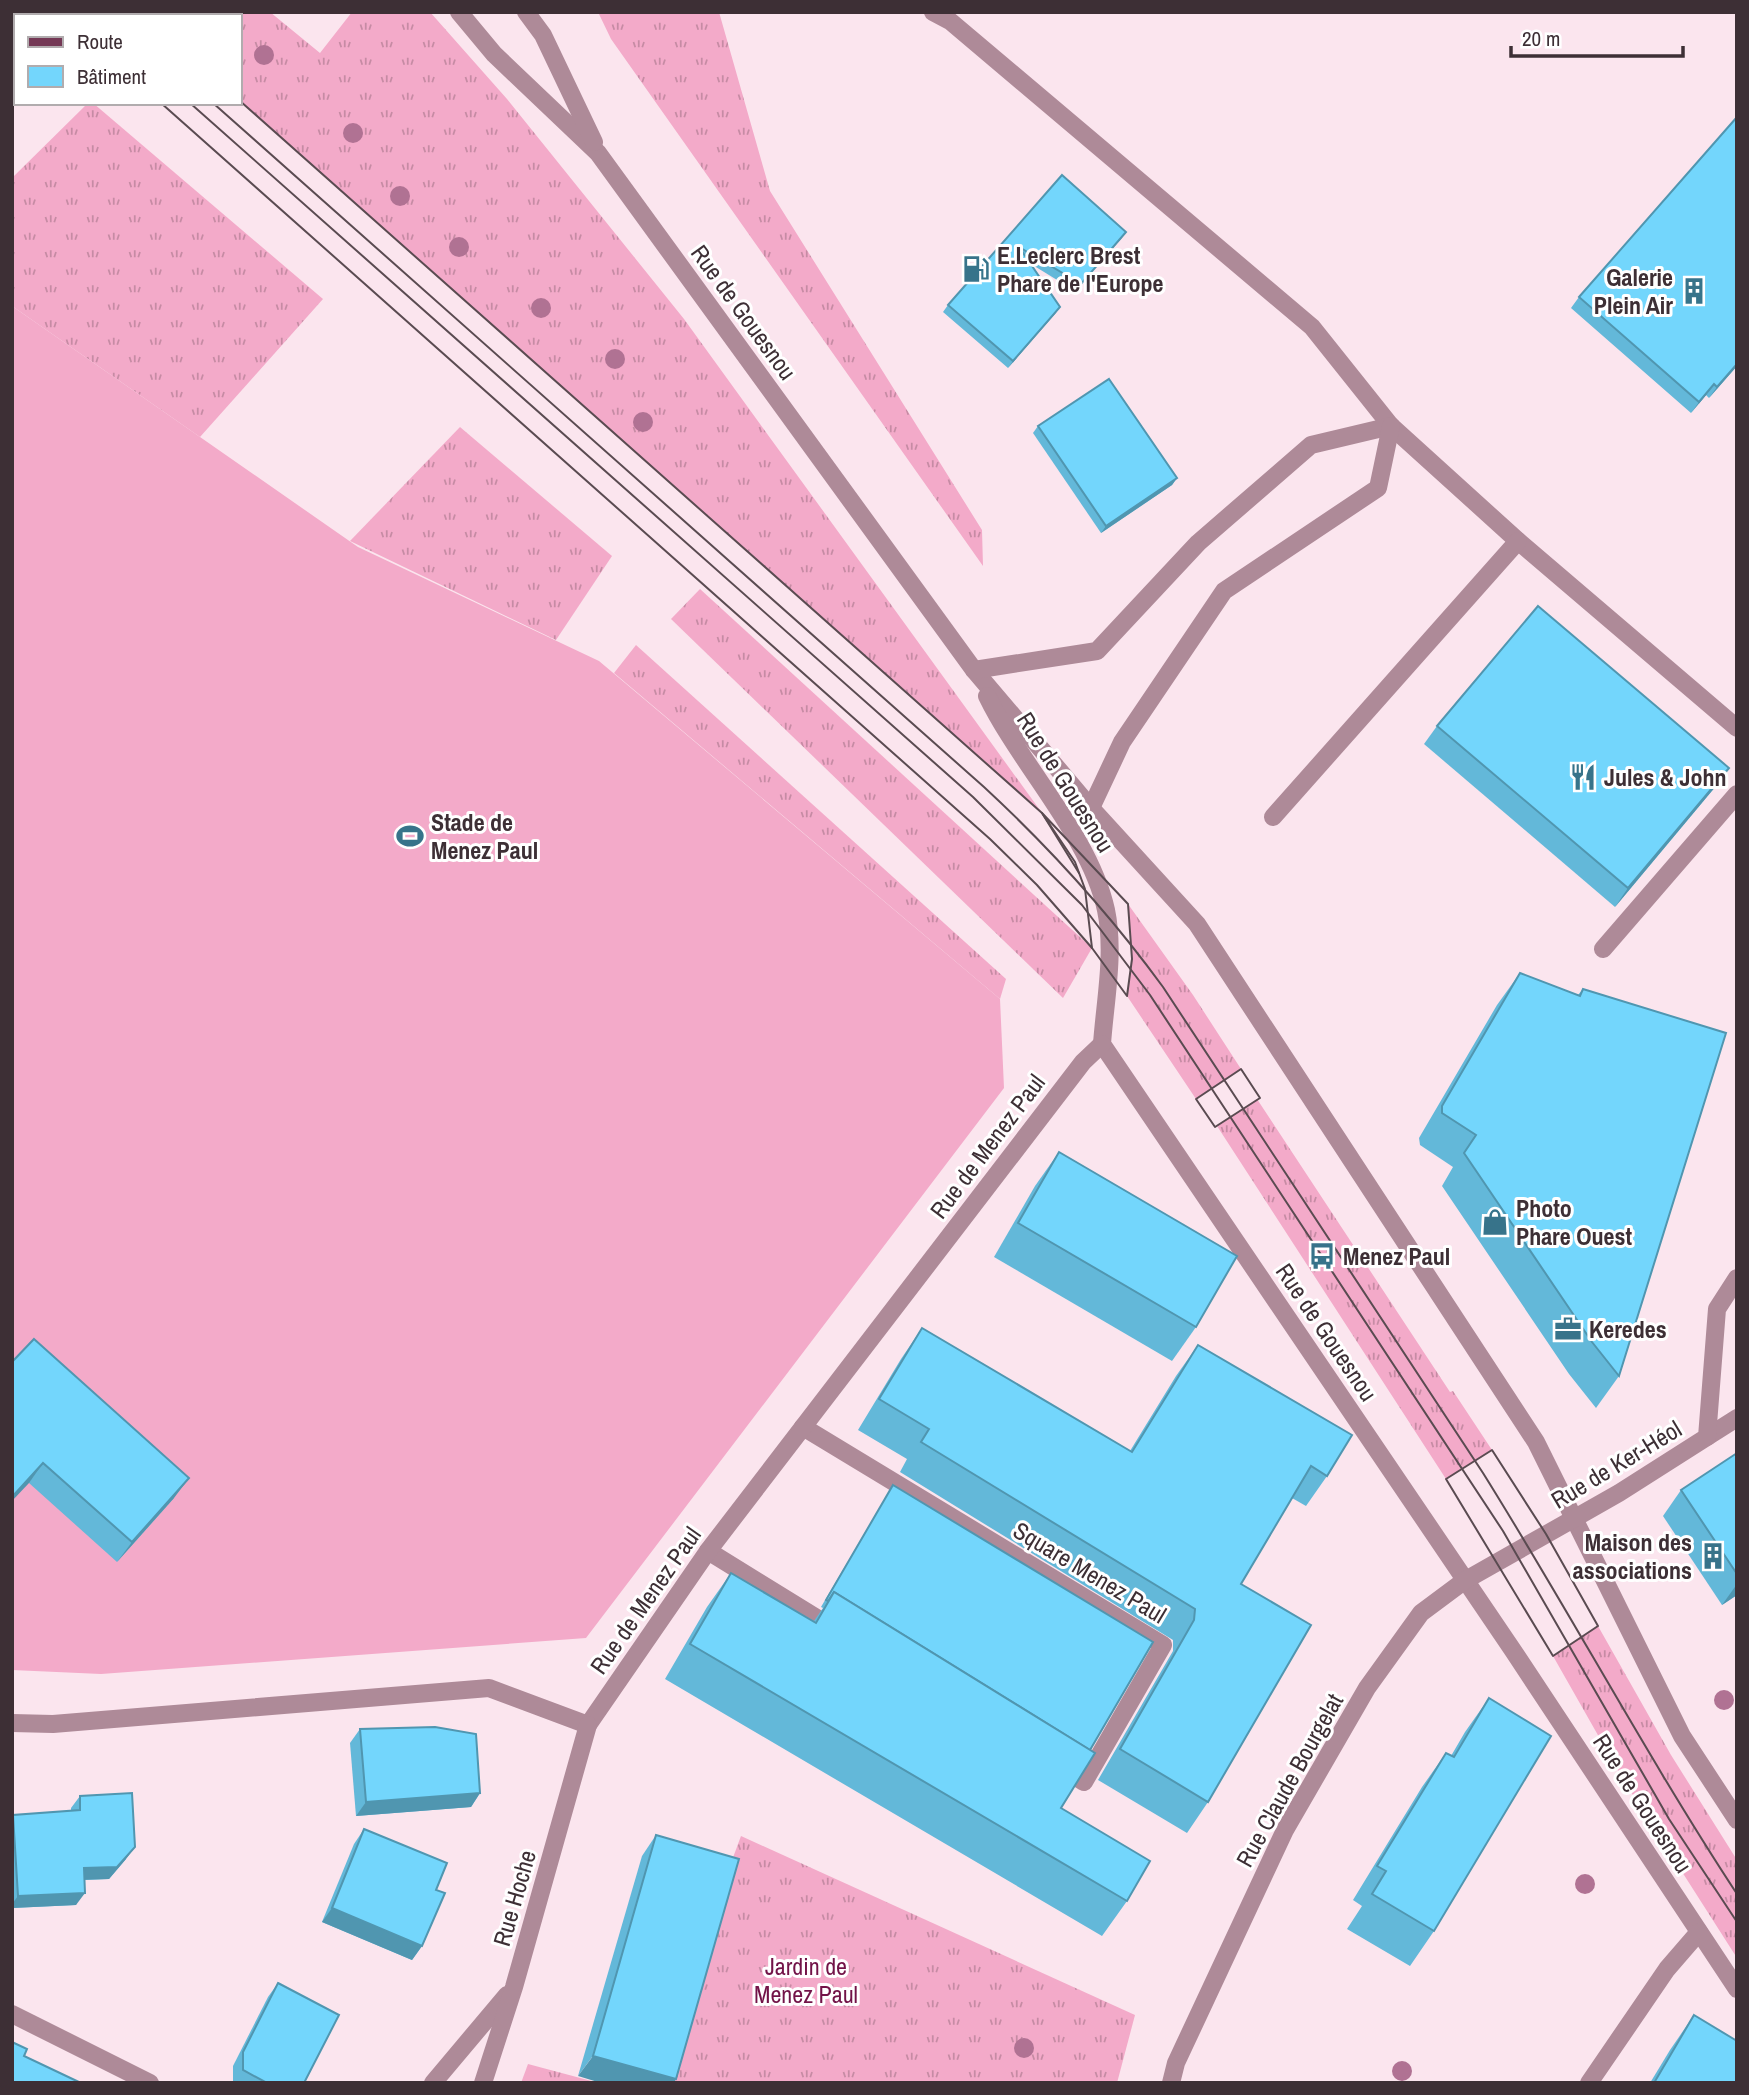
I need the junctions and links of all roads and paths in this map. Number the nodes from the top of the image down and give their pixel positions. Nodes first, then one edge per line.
1 (459, 12) edge
2 (526, 12) edge
3 (933, 12) edge
4 (598, 153) junction
5 (1391, 426) junction
6 (1518, 541) junction
7 (974, 670) junction
8 (1737, 728) edge
9 (1737, 794) edge
10 (1091, 808) junction
11 (1273, 817) dead end
12 (1603, 949) dead end
13 (1102, 1044) junction
14 (1737, 1278) edge
15 (1737, 1418) edge
16 (803, 1427) junction
17 (1707, 1437) junction
18 (1576, 1518) junction
19 (708, 1551) junction
20 (1515, 1553) joint
21 (1464, 1581) junction
22 (849, 1637) edge
23 (12, 1723) edge
24 (588, 1725) junction
25 (1049, 1760) edge
26 (1737, 1820) edge
27 (1699, 1932) junction
28 (514, 1987) junction
29 (1737, 1989) edge
30 (12, 2014) edge
31 (150, 2083) edge
32 (433, 2083) edge
33 (483, 2083) edge
34 (1171, 2083) edge
35 (1589, 2083) edge

1 - 4 street, Rue de Gouesnou
2 - 4 street, Rue de Gouesnou
3 - 5 street
4 - 7 street, Rue de Gouesnou
5 - 6 street
5 - 7 street
5 - 10 street
6 - 8 street
6 - 11 street
7 - 10 street, Rue de Gouesnou
7 - 13 street, Rue de Gouesnou
9 - 12 street
10 - 18 street, Rue de Gouesnou
13 - 16 street, Rue de Menez Paul
13 - 21 street, Rue de Gouesnou
14 - 17 street, Rue de Ker-Héol
15 - 17 street
16 - 19 street, Rue de Menez Paul
16 - 25 street, Square Menez Paul
17 - 18 street, Rue de Ker-Héol
18 - 20 street, Rue de Ker-Héol
18 - 26 street, Rue de Gouesnou
19 - 22 street
19 - 24 street, Rue de Menez Paul
20 - 21 street, Rue Claude Bourgelat
21 - 27 street, Rue de Gouesnou
21 - 34 street, Rue Claude Bourgelat
23 - 24 street
24 - 28 street, Rue Hoche
27 - 29 street, Rue de Gouesnou
27 - 35 street
28 - 32 street
28 - 33 street, Rue Hoche
30 - 31 street

